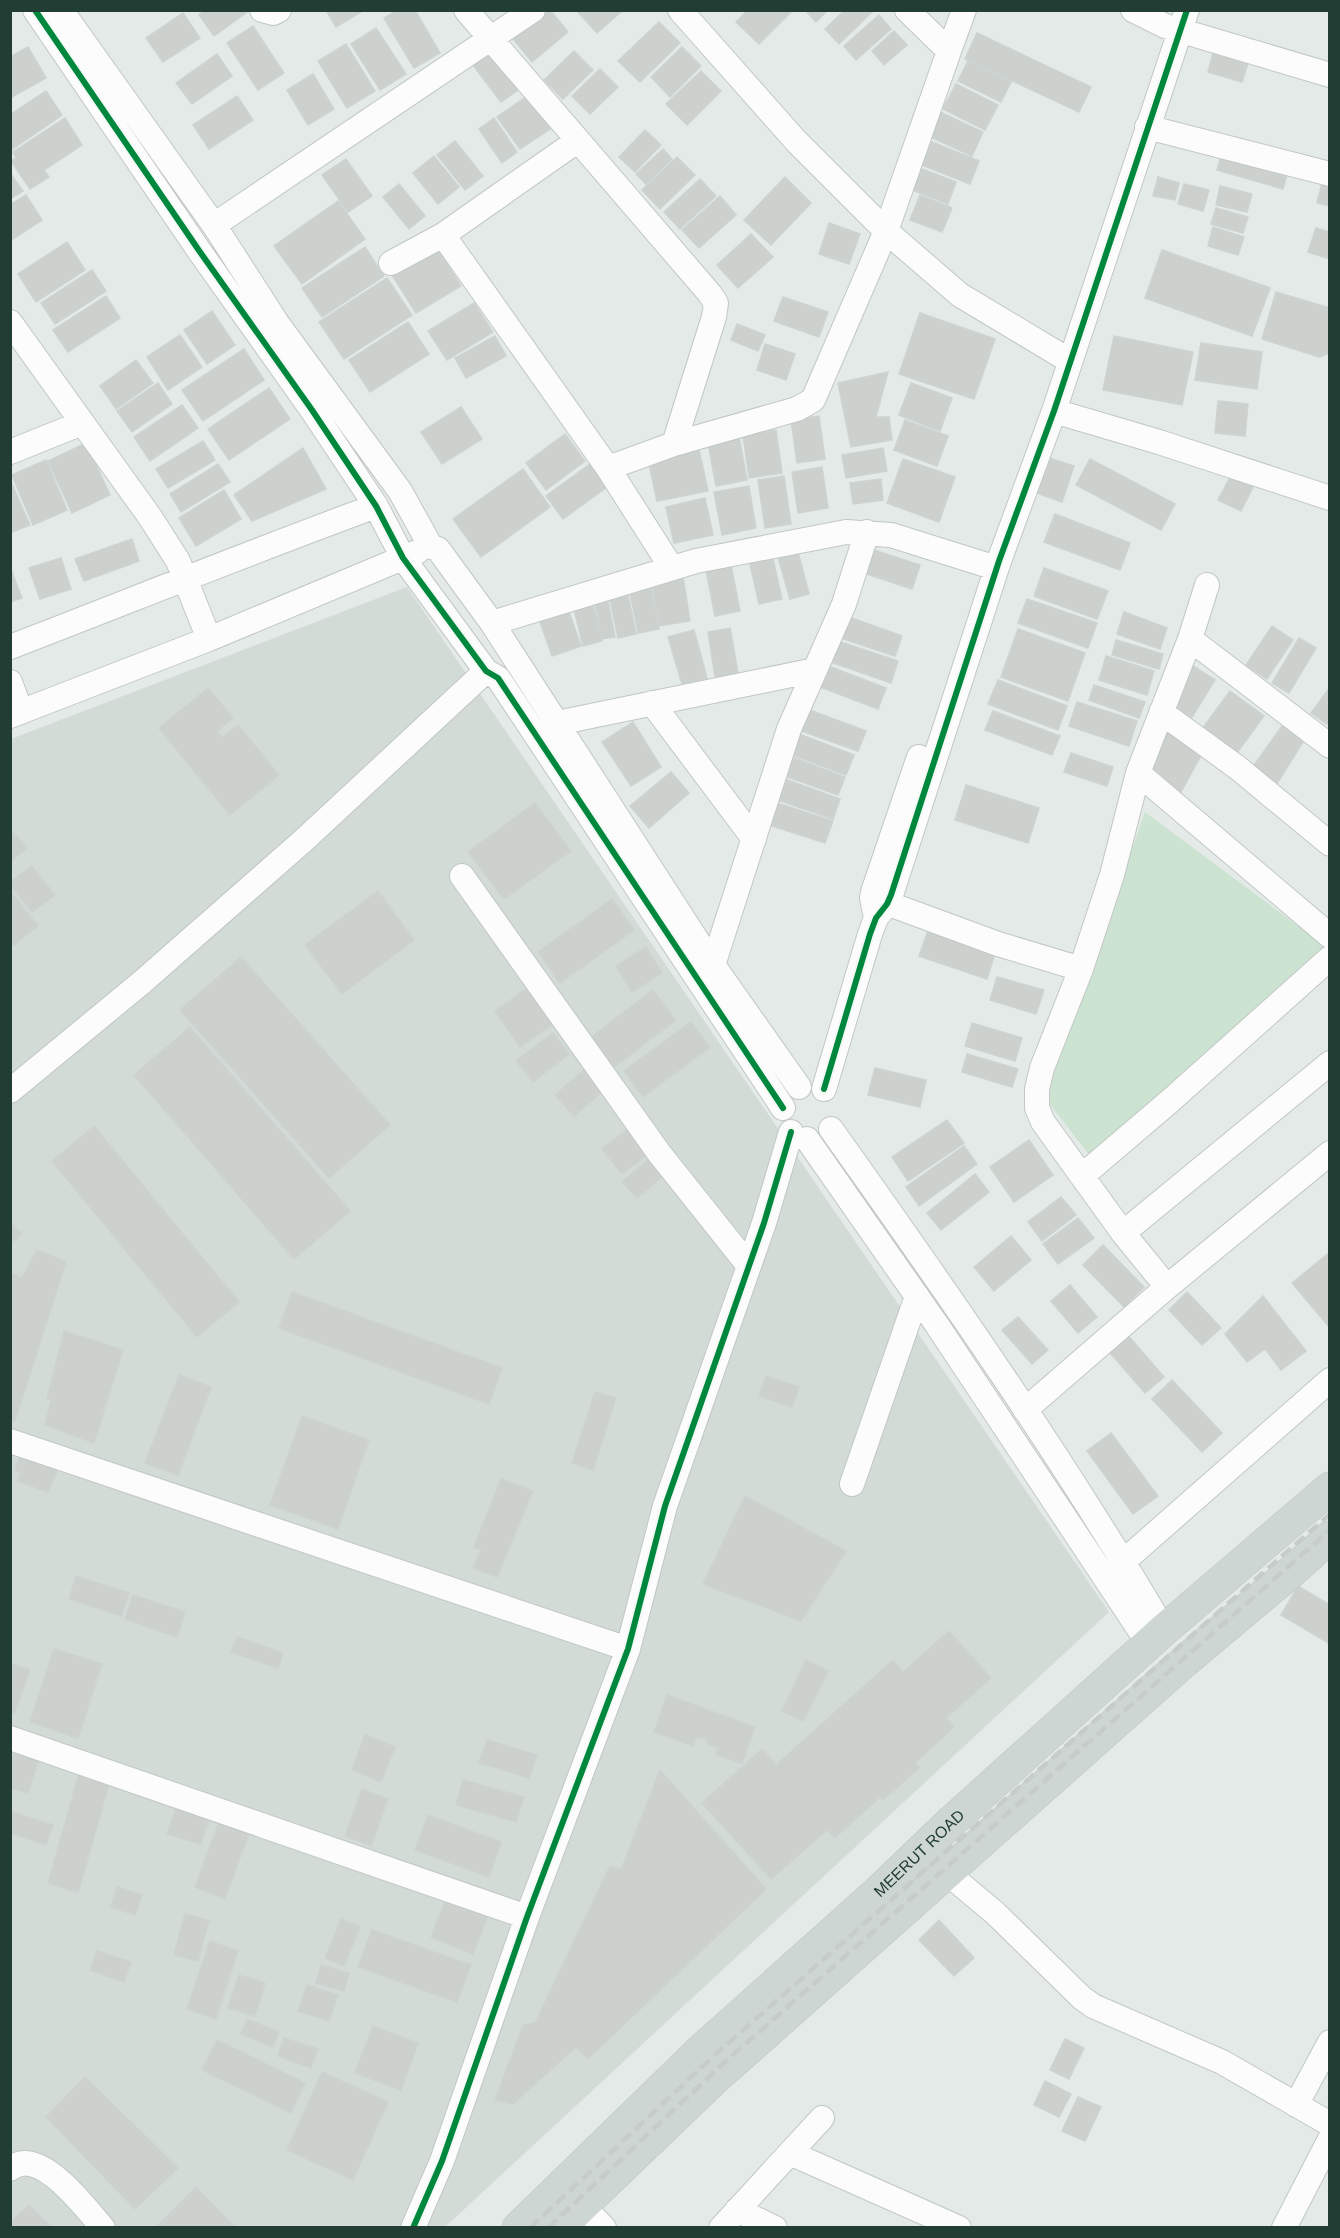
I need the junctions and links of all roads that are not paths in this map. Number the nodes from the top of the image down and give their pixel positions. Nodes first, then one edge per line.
1 (35, 10) edge
2 (61, 10) edge
3 (262, 10) edge
4 (279, 10) edge
5 (466, 10) edge
6 (533, 10) edge
7 (680, 10) edge
8 (907, 10) edge
9 (964, 10) edge
10 (1133, 10) edge
11 (1176, 19) edge
12 (491, 40) junction
13 (949, 51) junction
14 (1329, 75) edge
15 (1147, 127) junction
16 (577, 141) junction
17 (1329, 174) edge
18 (214, 225) junction
19 (886, 231) junction
20 (444, 235) junction
21 (391, 263) dead end
22 (10, 322) edge
23 (1063, 357) junction
24 (1054, 411) junction
25 (82, 423) junction
26 (674, 444) junction
27 (10, 452) edge
28 (609, 468) junction
29 (1329, 498) edge
30 (376, 506) junction
31 (867, 532) junction
32 (431, 547) junction
33 (403, 558) junction
34 (989, 566) junction
35 (671, 567) junction
36 (187, 580) junction
37 (1207, 585) dead end
38 (492, 623) junction
39 (209, 639) junction
40 (1190, 639) junction
41 (10, 647) edge
42 (815, 670) junction
43 (486, 671) junction
44 (10, 682) edge
45 (652, 703) junction
46 (1161, 712) junction
47 (16, 714) edge
48 (557, 723) junction
49 (1329, 746) edge
50 (1138, 773) junction
51 (754, 839) junction
52 (1329, 844) edge
53 (462, 876) dead end
54 (878, 907) junction
55 (1329, 936) edge
56 (1329, 958) edge
57 (713, 965) junction
58 (1081, 969) junction
59 (1329, 1063) edge
60 (799, 1087) junction
61 (824, 1089) junction
62 (10, 1091) edge
63 (783, 1108) junction
64 (831, 1129) junction
65 (799, 1135) junction
66 (1329, 1153) edge
67 (1082, 1176) junction
68 (1123, 1233) junction
69 (749, 1266) junction
70 (1167, 1287) junction
71 (917, 1296) junction
72 (1329, 1380) edge
73 (1025, 1410) junction
74 (10, 1441) edge
75 (852, 1484) dead end
76 (1329, 1488) edge
77 (1329, 1537) edge
78 (1124, 1561) junction
79 (1127, 1590) junction
80 (1157, 1637) junction
81 (628, 1648) junction
82 (1177, 1668) junction
83 (10, 1738) edge
84 (946, 1872) junction
85 (527, 1917) junction
86 (1329, 2042) edge
87 (1296, 2105) junction
88 (822, 2118) dead end
89 (1329, 2124) edge
90 (1329, 2139) edge
91 (790, 2153) junction
92 (10, 2169) edge
93 (737, 2210) junction
94 (593, 2217) edge
95 (104, 2228) edge
96 (413, 2228) edge
97 (518, 2228) edge
98 (559, 2228) edge
99 (721, 2228) edge
100 (775, 2228) edge
101 (959, 2228) edge
102 (1284, 2228) edge

1 - 30 street
2 - 18 street
3 - 4 street
5 - 12 street
6 - 12 street
7 - 19 street
8 - 13 street
9 - 13 street
10 - 11 street
11 - 14 street
11 - 15 street
11 - 23 street
12 - 16 street
12 - 18 street
13 - 19 street
15 - 17 street
15 - 23 street
16 - 20 street
16 - 26 street
18 - 32 street
19 - 23 street
19 - 26 street
20 - 21 street
20 - 28 street
22 - 25 street
23 - 24 street
23 - 34 street
24 - 29 street
24 - 34 street
25 - 27 street
25 - 36 street
26 - 28 street
28 - 35 street
30 - 33 street
30 - 36 street
31 - 34 street
31 - 35 street
31 - 42 street
32 - 33 street
32 - 38 street
33 - 39 street
33 - 43 street
34 - 54 street
35 - 38 street
36 - 39 street
36 - 41 street
37 - 40 street
38 - 48 street
39 - 47 street
40 - 46 street
40 - 49 street
42 - 45 street
42 - 51 street
43 - 62 street
43 - 63 street
44 - 47 street
45 - 48 street
45 - 51 street
46 - 50 street
46 - 52 street
48 - 57 street
50 - 55 street
50 - 58 street
51 - 57 street
53 - 69 street
54 - 58 street
54 - 61 street
56 - 67 street
57 - 60 street
58 - 67 street
59 - 68 street
60 - 61 street
60 - 63 street
61 - 64 street
63 - 65 street
64 - 65 street
64 - 73 street
65 - 69 street
65 - 71 street
66 - 70 street
67 - 68 street
68 - 70 street
69 - 81 street
70 - 73 street
71 - 75 street
71 - 79 street
72 - 78 street
73 - 78 street
74 - 81 street
76 - 80 main road, MEERUT ROAD
77 - 82 main road, MEERUT ROAD
78 - 79 street
79 - 80 street
80 - 82 main road
80 - 97 main road, MEERUT ROAD
81 - 85 street
82 - 84 main road, MEERUT ROAD
83 - 85 street
84 - 87 street
84 - 94 main road, MEERUT ROAD
85 - 96 street
86 - 87 street
87 - 89 street
88 - 91 street
90 - 102 street
91 - 93 street
91 - 101 street
92 - 95 street
93 - 99 street
93 - 100 street
94 - 98 main road, MEERUT ROAD

